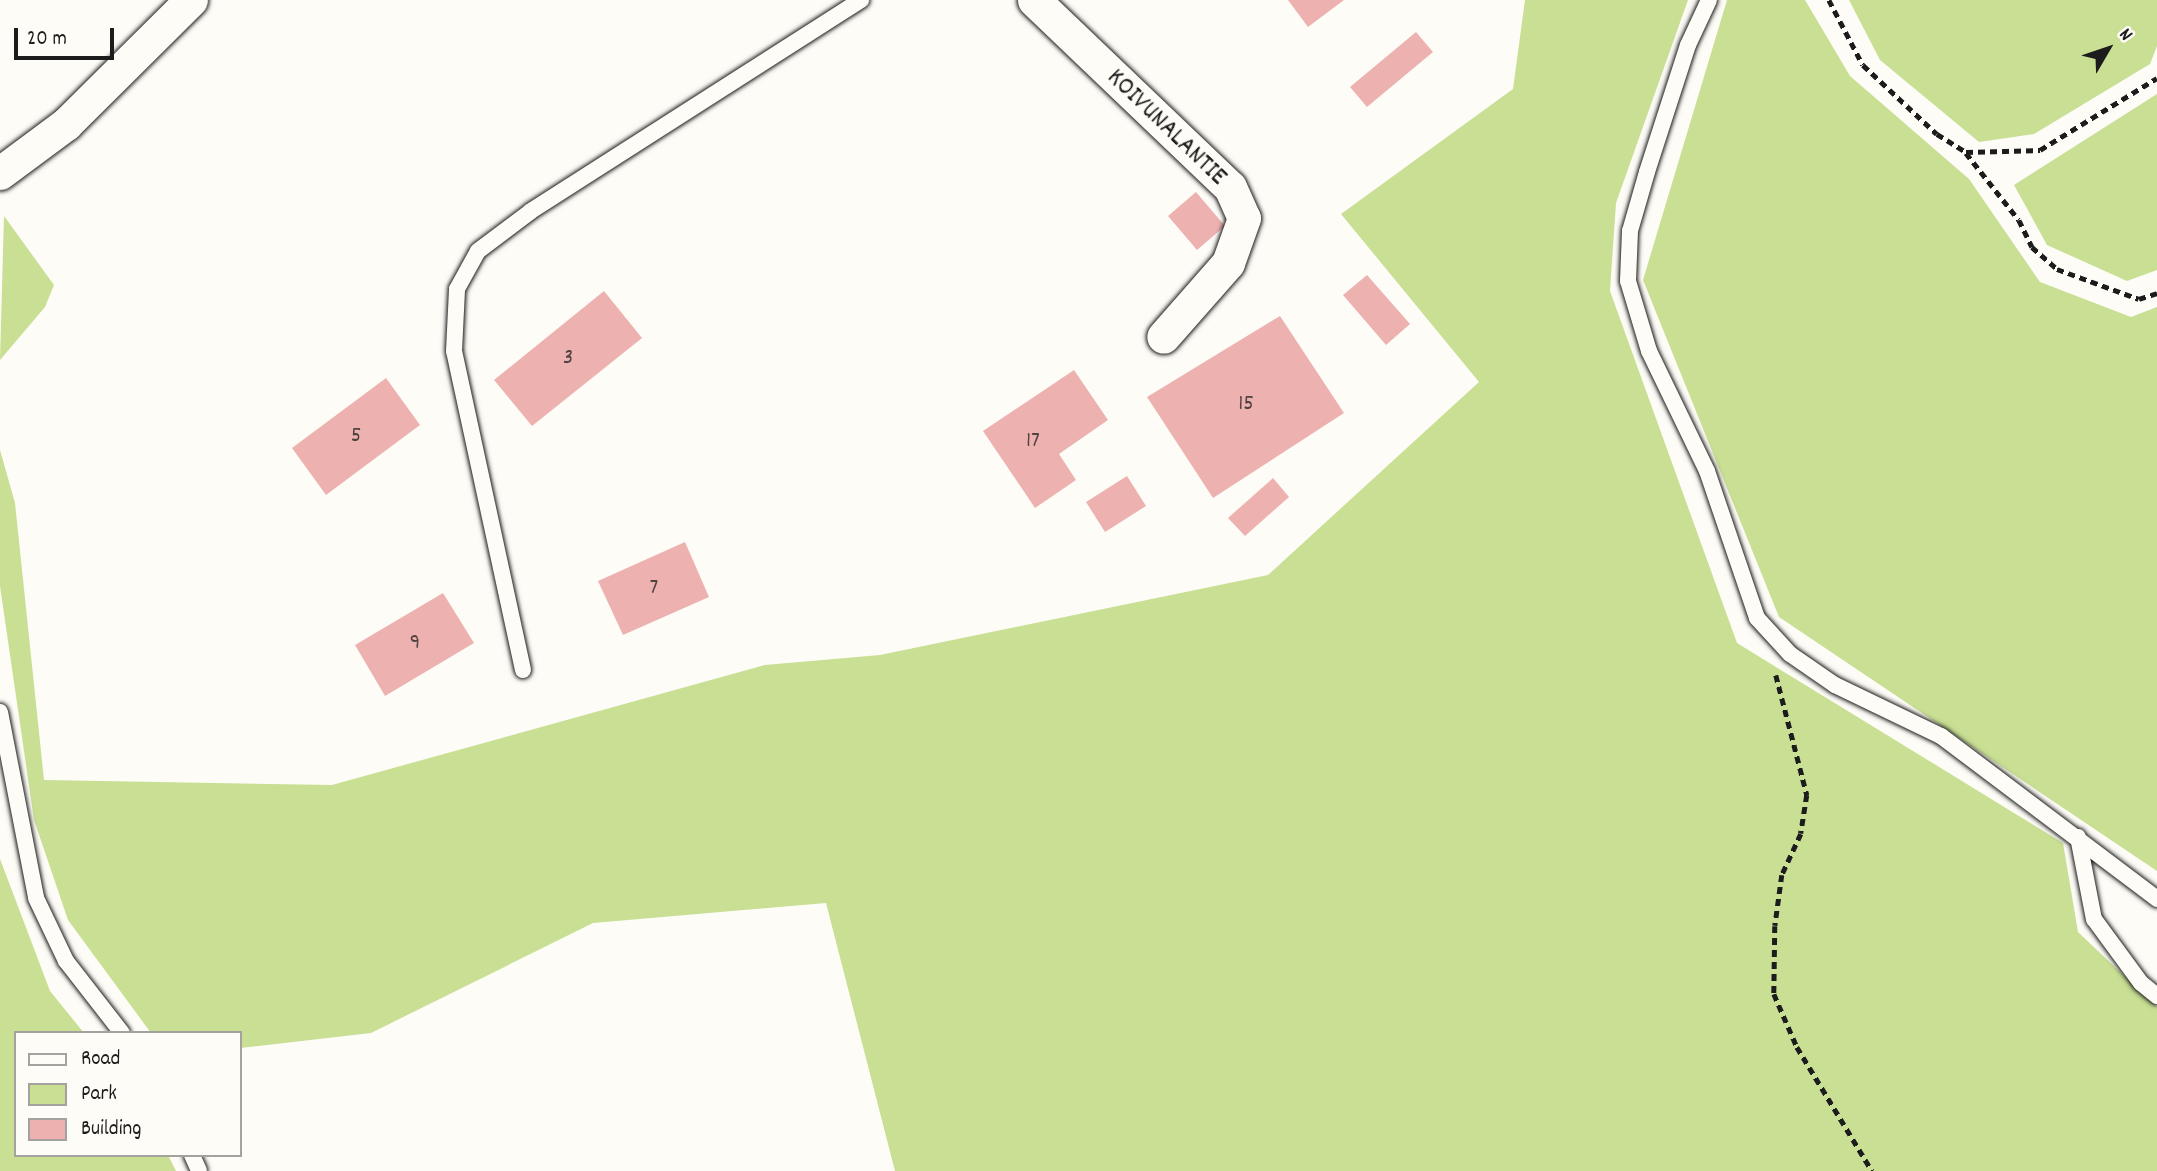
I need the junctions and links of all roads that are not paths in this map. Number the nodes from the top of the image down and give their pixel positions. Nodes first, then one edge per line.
1 (191, 0) edge
2 (861, 0) edge
3 (1034, 0) edge
4 (1709, 0) edge
5 (0, 173) edge
6 (1163, 337) dead end
7 (523, 670) dead end
8 (0, 712) edge
9 (2078, 837) junction
10 (2157, 899) edge
11 (2157, 996) edge
12 (120, 1031) edge

1 - 5 street
2 - 7 lane
3 - 6 street, KOIVUNALANTIE
4 - 9 lane
8 - 12 lane
9 - 10 lane
9 - 11 lane

